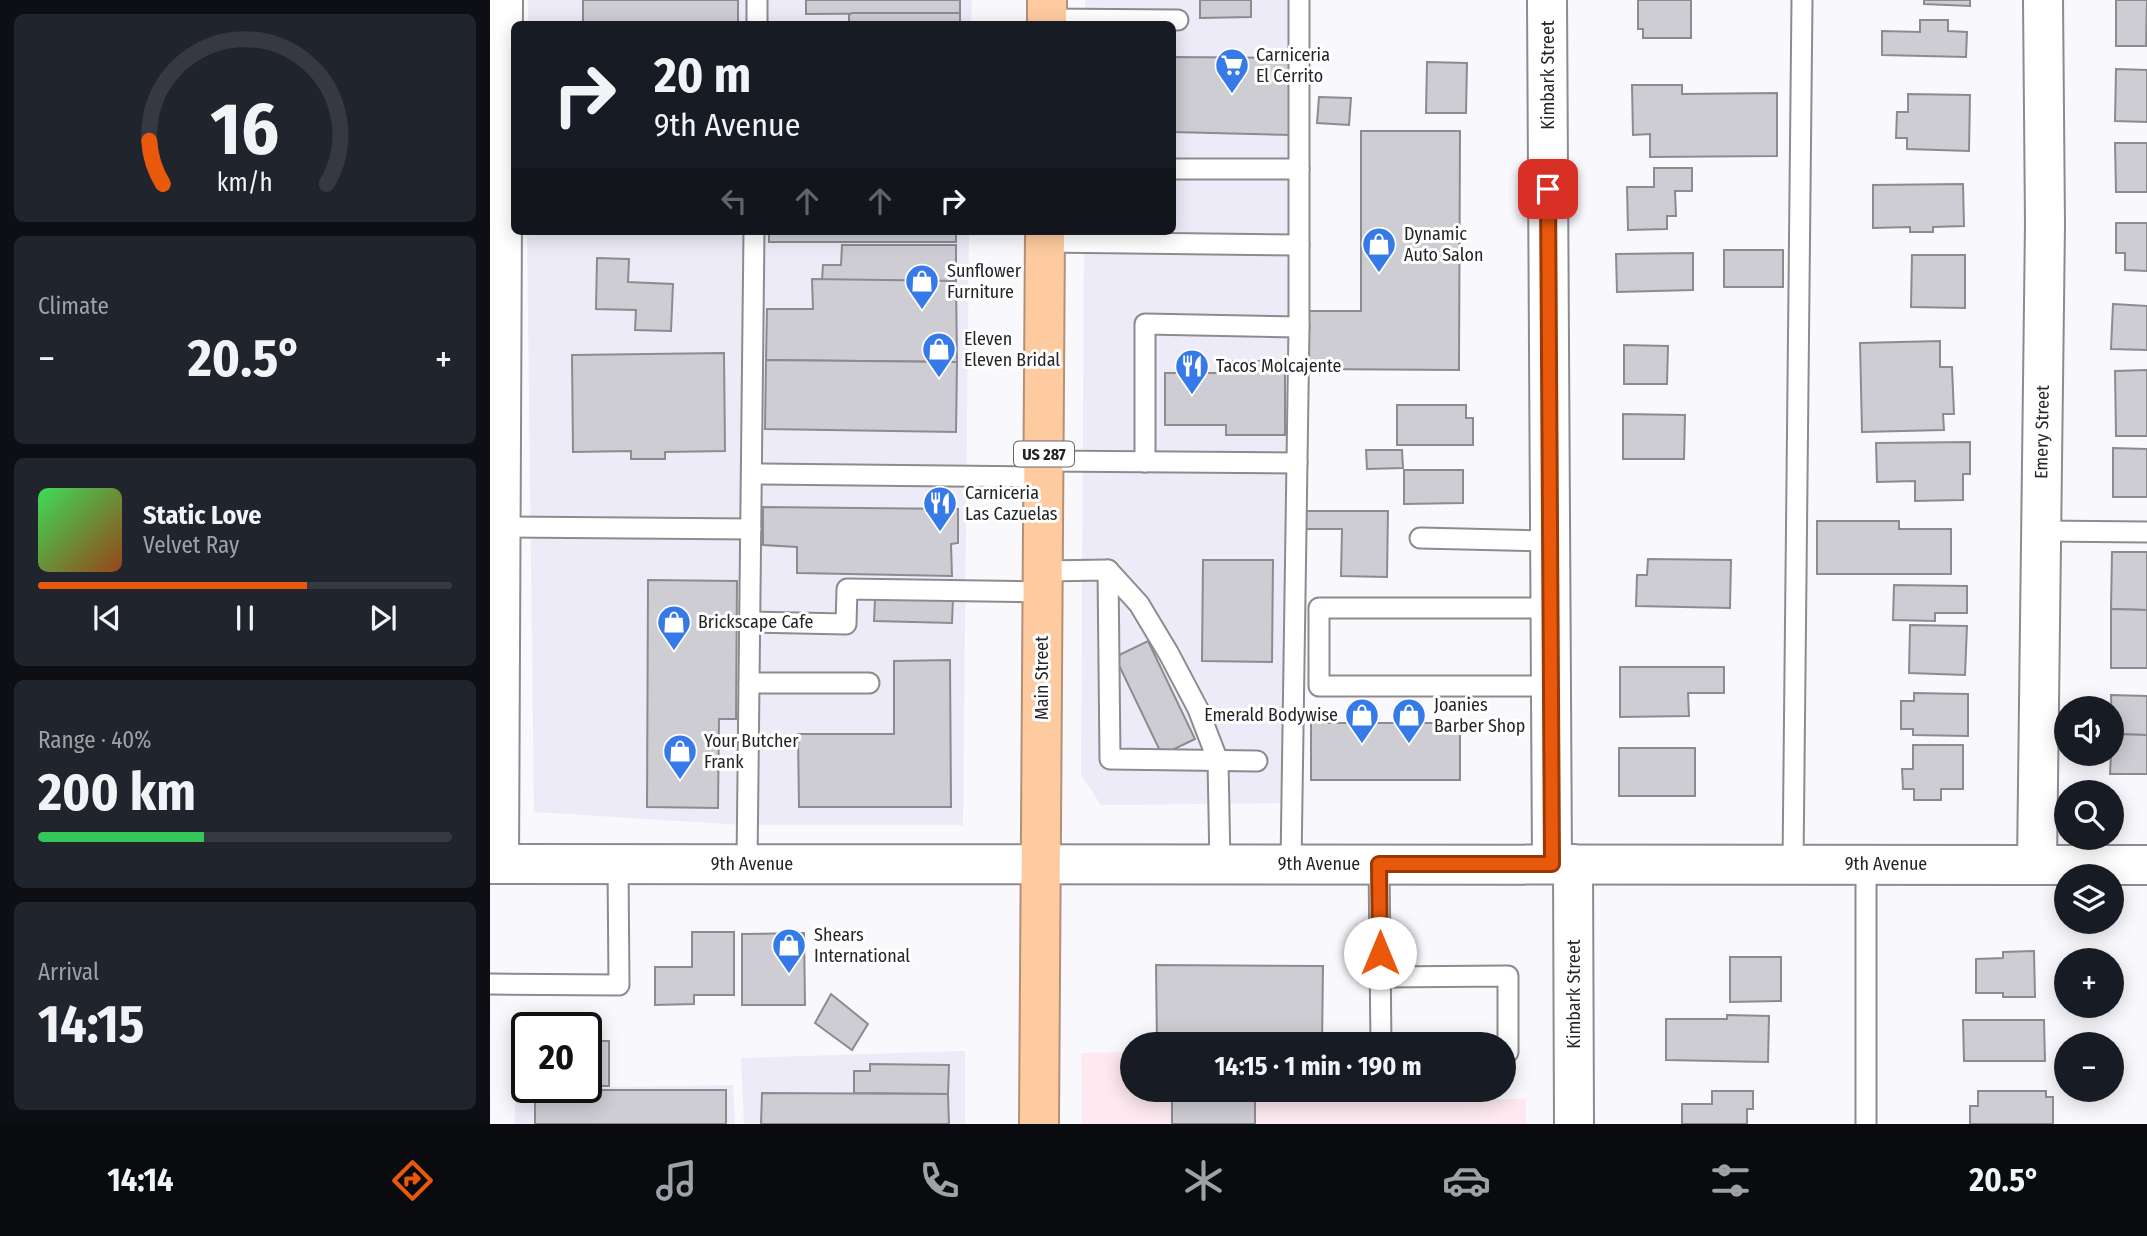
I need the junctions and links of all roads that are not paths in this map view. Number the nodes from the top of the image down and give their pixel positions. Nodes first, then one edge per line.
1 (503, 0) edge
2 (757, 0) edge
3 (1299, 0) edge
4 (1547, 0) edge
5 (1802, 0) edge
6 (2043, 0) edge
7 (1047, 14) edge
8 (1178, 20) dead end
9 (757, 21) edge
10 (1176, 169) edge
11 (1300, 169) junction
12 (502, 194) edge
13 (754, 235) edge
14 (1045, 236) edge
15 (1299, 246) junction
16 (1299, 327) junction
17 (1146, 462) junction
18 (1297, 463) junction
19 (1044, 469) junction
20 (752, 474) junction
21 (497, 512) edge
22 (751, 530) junction
23 (2041, 531) junction
24 (2147, 532) edge
25 (1420, 538) dead end
26 (1550, 541) junction
27 (1108, 570) junction
28 (1043, 581) junction
29 (1551, 608) junction
30 (750, 622) junction
31 (749, 683) junction
32 (869, 683) dead end
33 (1550, 686) junction
34 (1218, 761) junction
35 (1257, 761) dead end
36 (618, 864) junction
37 (747, 864) junction
38 (1041, 864) junction
39 (1220, 864) junction
40 (1291, 864) junction
41 (1379, 864) junction
42 (1562, 864) junction
43 (1793, 864) junction
44 (1866, 864) junction
45 (2037, 864) junction
46 (2147, 865) edge
47 (493, 871) edge
48 (1380, 977) junction
49 (490, 984) edge
50 (1381, 1032) edge
51 (1508, 1032) edge
52 (1039, 1124) edge
53 (1574, 1124) edge
54 (1866, 1124) edge

1 - 12 street
2 - 9 lane
3 - 11 lane
4 - 26 street, Kimbark Street
5 - 43 lane
6 - 23 street, Emery Street
7 - 8 lane
10 - 11 lane
11 - 15 lane
12 - 21 street
13 - 20 lane
14 - 15 lane
14 - 19 highway, Main Street / US 287
15 - 16 lane
16 - 17 lane
16 - 18 lane
17 - 18 lane
17 - 19 lane
18 - 40 lane
19 - 20 lane
19 - 28 highway, Main Street / US 287
20 - 22 lane
21 - 22 lane
21 - 47 street
22 - 30 lane
23 - 24 lane
23 - 45 street, Emery Street
25 - 26 lane
26 - 29 street, Kimbark Street
27 - 28 lane
27 - 34 lane
27 - 34 lane
28 - 30 lane
28 - 38 highway, Main Street / US 287
29 - 33 street, Kimbark Street
29 - 33 lane
30 - 31 lane
31 - 32 lane
31 - 37 lane
33 - 42 street, Kimbark Street
34 - 35 lane
34 - 39 lane
36 - 37 street, 9th Avenue
36 - 47 street, 9th Avenue
36 - 49 lane
37 - 38 street, 9th Avenue
38 - 39 street, 9th Avenue
38 - 52 highway, Main Street / US 287
39 - 40 street, 9th Avenue
40 - 41 street, 9th Avenue
41 - 42 street, 9th Avenue
41 - 48 lane
42 - 43 street, 9th Avenue
42 - 53 street, Kimbark Street
43 - 44 street, 9th Avenue
44 - 45 street, 9th Avenue
44 - 54 lane
45 - 46 street, 9th Avenue
48 - 50 lane
48 - 51 lane

